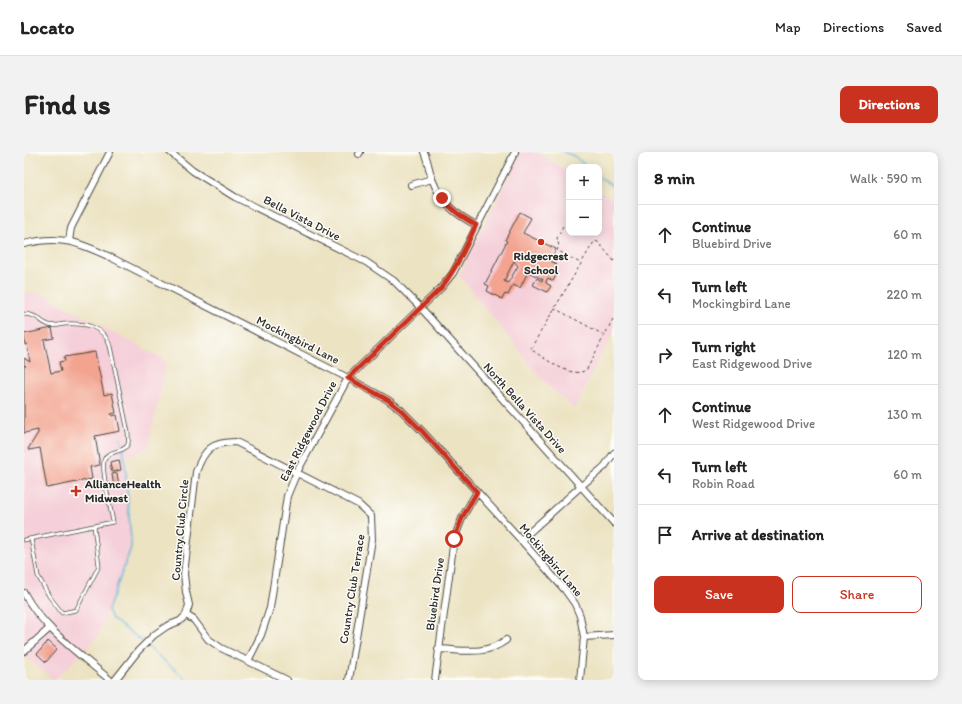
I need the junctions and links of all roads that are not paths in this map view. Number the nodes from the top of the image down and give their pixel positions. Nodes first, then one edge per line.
1 (110, 152) edge
2 (170, 152) edge
3 (424, 152) edge
4 (515, 152) edge
5 (432, 179) junction
6 (411, 185) dead end
7 (476, 225) junction
8 (68, 241) junction
9 (24, 244) edge
10 (420, 308) junction
11 (24, 314) edge
12 (348, 378) junction
13 (614, 453) edge
14 (297, 472) junction
15 (580, 486) junction
16 (477, 492) junction
17 (614, 523) edge
18 (94, 526) junction
19 (31, 539) junction
20 (24, 540) edge
21 (521, 540) junction
22 (24, 593) edge
23 (186, 615) junction
24 (50, 628) junction
25 (614, 635) edge
26 (584, 637) junction
27 (506, 640) dead end
28 (438, 649) junction
29 (24, 651) edge
30 (248, 661) junction
31 (110, 680) edge
32 (115, 680) edge
33 (287, 680) edge
34 (348, 680) edge
35 (435, 680) edge
36 (580, 680) edge

1 - 8 street
2 - 10 street, Bella Vista Drive
3 - 5 street
4 - 7 street, East Ridgewood Drive
5 - 6 street
5 - 7 street
7 - 10 street, East Ridgewood Drive
8 - 9 street, Mockingbird Lane
8 - 12 street, Mockingbird Lane
10 - 12 street, East Ridgewood Drive
10 - 15 street, North Bella Vista Drive
11 - 18 lane
12 - 14 street, East Ridgewood Drive
12 - 16 street, Mockingbird Lane
13 - 15 street
14 - 23 street, Country Club Circle
14 - 30 street, East Ridgewood Drive
14 - 34 street, Country Club Terrace
15 - 17 street, North Bella Vista Drive
15 - 21 street
16 - 21 street, Mockingbird Lane
16 - 28 street, Bluebird Drive
18 - 19 lane
18 - 19 lane
19 - 20 lane
21 - 26 street, Mockingbird Lane
22 - 24 street
23 - 30 street
23 - 32 street
24 - 29 street
24 - 31 street
25 - 26 street
26 - 36 street, Mockingbird Lane
27 - 28 street
28 - 35 street, Bluebird Drive
30 - 33 street

